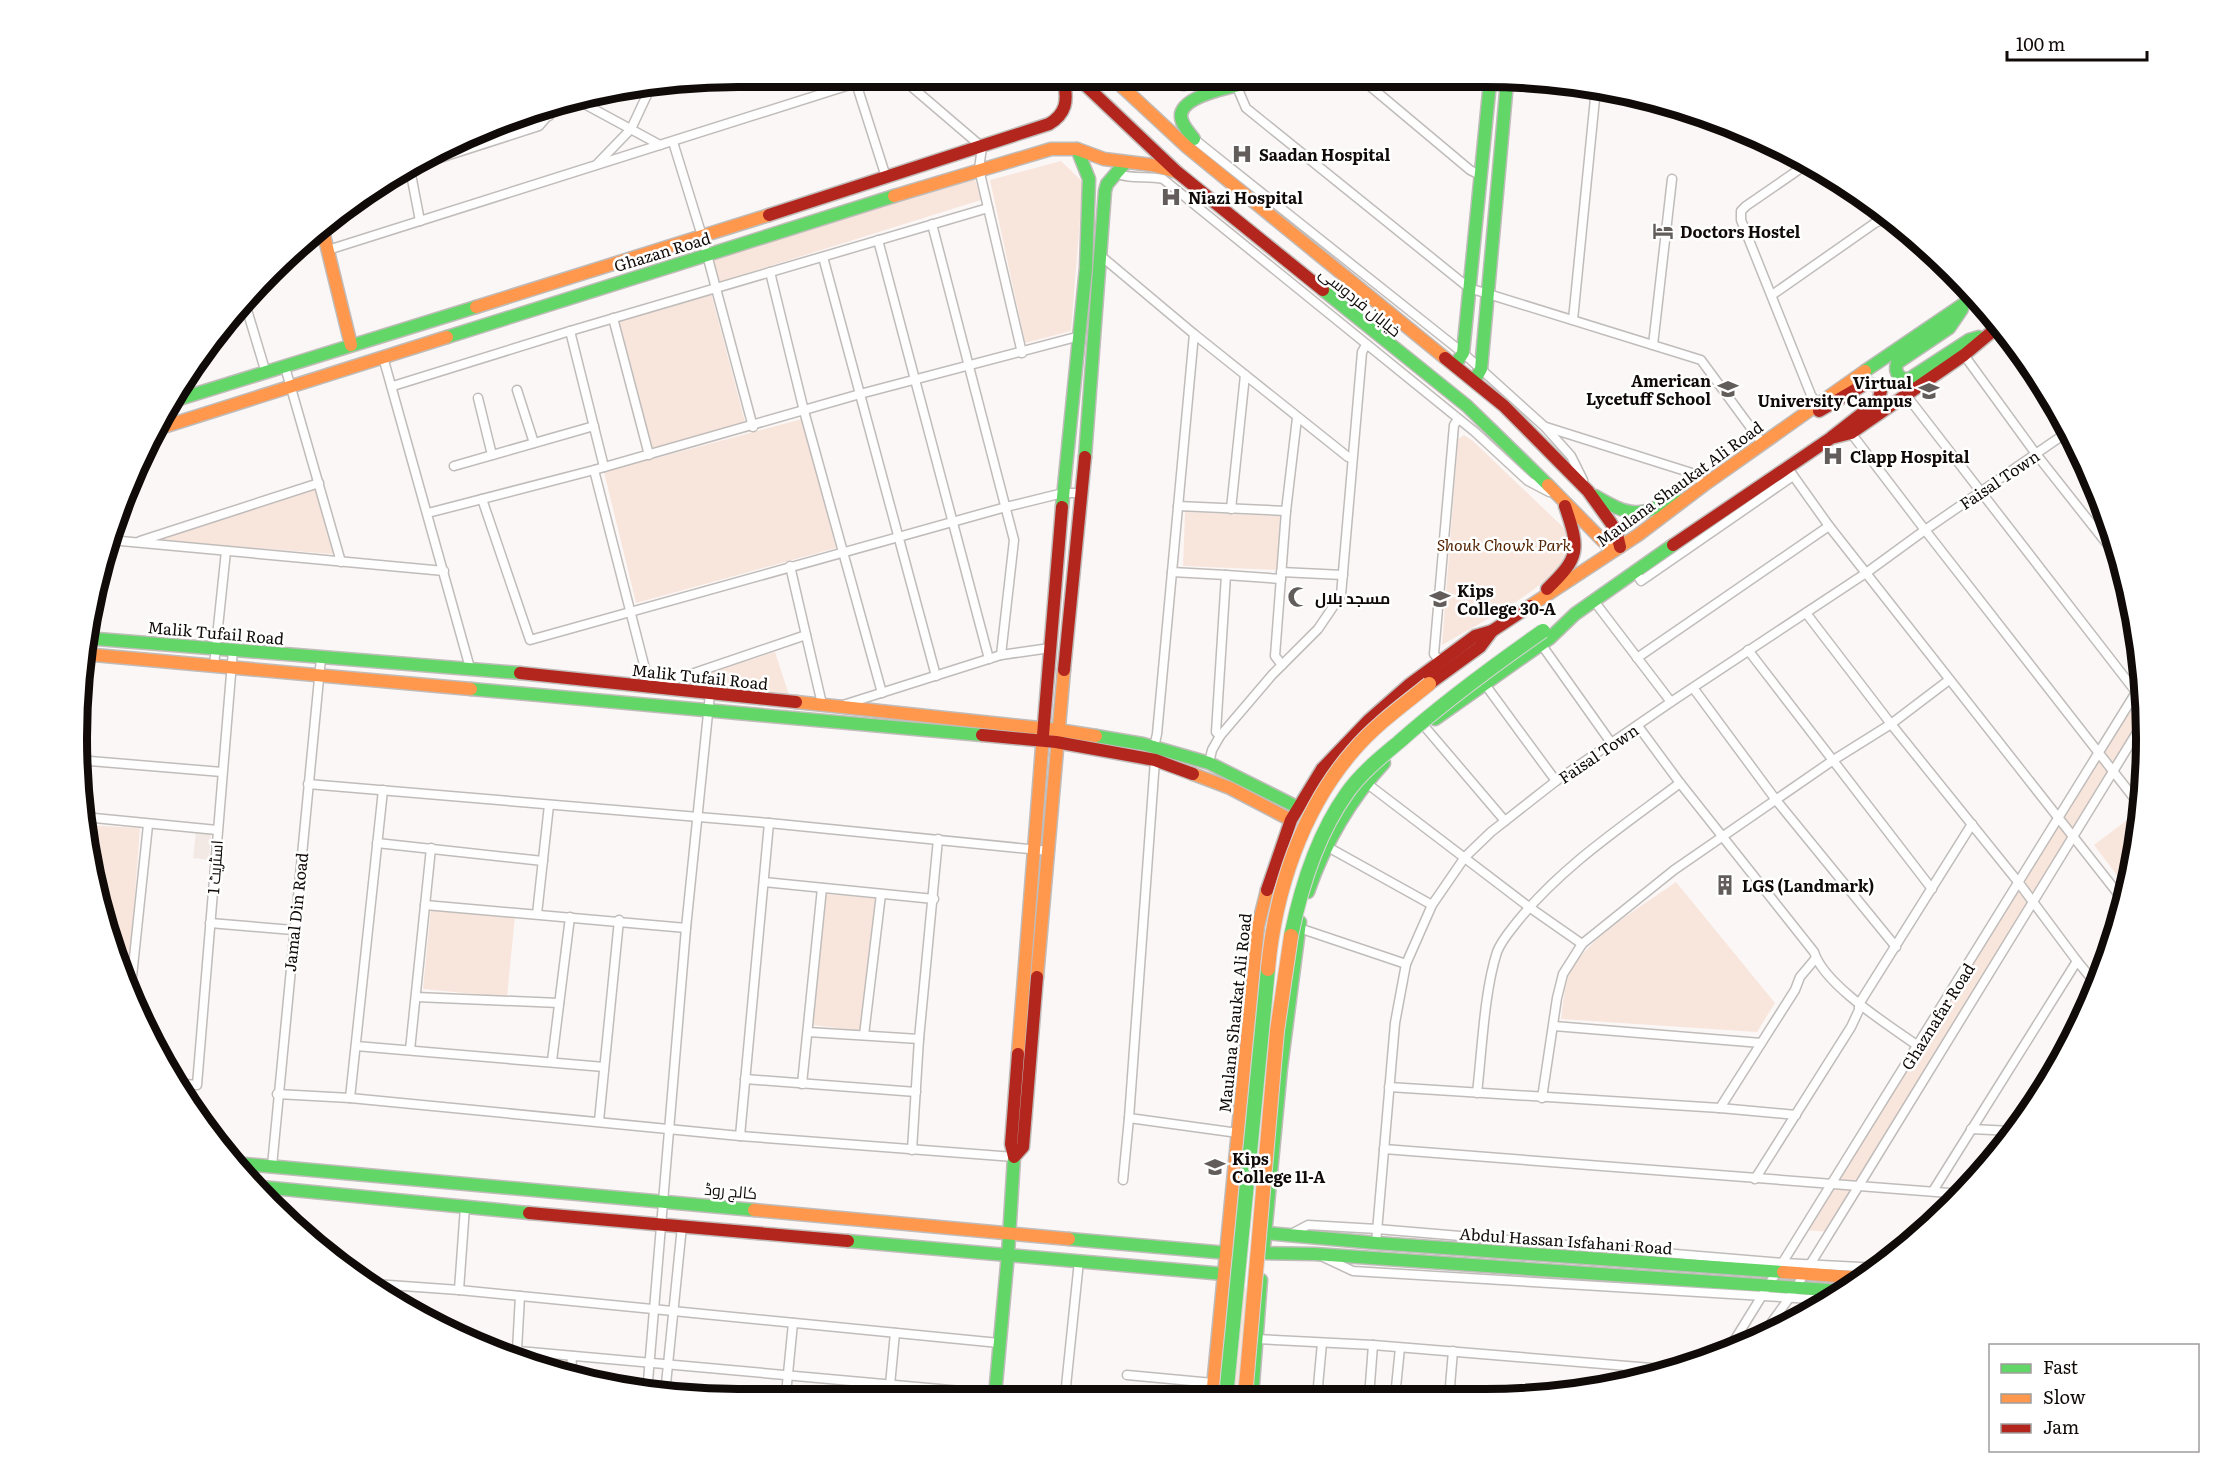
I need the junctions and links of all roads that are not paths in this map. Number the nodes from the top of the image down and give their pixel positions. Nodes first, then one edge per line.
1 (845, 87) edge
2 (859, 87) edge
3 (912, 87) edge
4 (1064, 87) edge
5 (1087, 87) edge
6 (1123, 87) edge
7 (1237, 87) joint
8 (1371, 87) edge
9 (1489, 87) edge
10 (1507, 88) edge
11 (647, 94) edge
12 (1595, 97) edge
13 (587, 105) edge
14 (549, 116) edge
15 (630, 129) junction
16 (673, 142) junction
17 (1190, 143) junction
18 (660, 145) junction
19 (982, 147) junction
20 (1077, 149) junction
21 (447, 156) edge
22 (597, 164) junction
23 (1121, 168) junction
24 (979, 169) junction
25 (1801, 169) edge
26 (1177, 172) junction
27 (411, 175) edge
28 (1480, 175) junction
29 (886, 177) junction
30 (1672, 179) dead end
31 (988, 208) junction
32 (420, 220) junction
33 (1879, 220) edge
34 (932, 224) junction
35 (324, 236) edge
36 (702, 236) junction
37 (878, 240) junction
38 (328, 250) junction
39 (705, 255) junction
40 (822, 256) junction
41 (1101, 256) junction
42 (770, 272) junction
43 (715, 288) junction
44 (1469, 288) junction
45 (1488, 293) junction
46 (1772, 295) junction
47 (1967, 302) edge
48 (1968, 303) edge
49 (247, 311) edge
50 (613, 318) junction
51 (1573, 320) junction
52 (1407, 327) junction
53 (570, 331) junction
54 (1992, 331) edge
55 (1373, 332) junction
56 (1194, 334) junction
57 (1080, 336) junction
58 (1984, 336) junction
59 (351, 345) junction
60 (1366, 345) junction
61 (1653, 345) junction
62 (1022, 352) junction
63 (1463, 353) junction
64 (1964, 355) junction
65 (383, 357) junction
66 (1455, 365) junction
67 (285, 367) junction
68 (969, 367) junction
69 (266, 373) junction
70 (1245, 375) junction
71 (1478, 375) junction
72 (915, 380) junction
73 (393, 386) junction
74 (290, 387) junction
75 (517, 390) dead end
76 (860, 394) junction
77 (1906, 395) junction
78 (183, 398) edge
79 (477, 398) dead end
80 (1817, 404) junction
81 (804, 411) junction
82 (1297, 418) junction
83 (1458, 419) junction
84 (1795, 420) junction
85 (167, 426) edge
86 (594, 426) junction
87 (753, 427) junction
88 (1545, 427) junction
89 (1851, 433) junction
90 (2062, 436) edge
91 (1831, 438) junction
92 (534, 443) junction
93 (1762, 443) junction
94 (2036, 454) junction
95 (492, 455) junction
96 (649, 455) junction
97 (1353, 458) junction
98 (454, 466) dead end
99 (604, 467) junction
100 (594, 470) junction
101 (1790, 472) junction
102 (320, 483) junction
103 (1704, 485) junction
104 (1588, 491) junction
105 (1981, 491) junction
106 (1063, 493) junction
107 (1082, 494) junction
108 (482, 499) junction
109 (1563, 500) junction
110 (1178, 506) junction
111 (1006, 507) junction
112 (1231, 509) junction
113 (1286, 511) junction
114 (428, 513) junction
115 (953, 522) junction
116 (1829, 526) junction
117 (1925, 530) junction
118 (898, 537) junction
119 (118, 541) edge
120 (2105, 541) edge
121 (136, 543) junction
122 (1617, 549) junction
123 (226, 551) junction
124 (844, 551) junction
125 (341, 562) junction
126 (790, 566) junction
127 (444, 571) junction
128 (1172, 572) junction
129 (1866, 573) junction
130 (1226, 575) junction
131 (1281, 575) junction
132 (1343, 575) junction
133 (1594, 601) junction
134 (1534, 604) junction
135 (631, 611) junction
136 (1806, 614) junction
137 (1492, 631) junction
138 (806, 635) junction
139 (1542, 638) junction
140 (95, 639) edge
141 (217, 648) junction
142 (1050, 648) junction
143 (233, 650) junction
144 (1748, 650) junction
145 (93, 655) edge
146 (1000, 656) junction
147 (321, 658) junction
148 (1637, 658) junction
149 (989, 659) junction
150 (1440, 661) junction
151 (214, 665) junction
152 (1282, 665) junction
153 (232, 667) junction
154 (470, 668) junction
155 (319, 674) junction
156 (936, 676) junction
157 (1949, 680) junction
158 (1484, 683) junction
159 (650, 688) junction
160 (1694, 689) junction
161 (2134, 690) edge
162 (882, 693) junction
163 (710, 694) junction
164 (2135, 694) edge
165 (1671, 702) junction
166 (822, 704) junction
167 (843, 706) junction
168 (708, 711) junction
169 (1891, 724) junction
170 (1638, 726) junction
171 (1425, 727) junction
172 (2136, 734) edge
173 (1050, 735) junction
174 (1220, 736) junction
175 (1612, 744) junction
176 (1155, 753) junction
177 (2099, 753) junction
178 (88, 761) edge
179 (1832, 761) junction
180 (1209, 763) junction
181 (2114, 771) junction
182 (222, 772) junction
183 (1556, 781) junction
184 (1365, 782) junction
185 (1680, 783) junction
186 (308, 784) junction
187 (383, 790) junction
188 (2133, 797) edge
189 (1776, 800) junction
190 (549, 805) junction
191 (1297, 807) junction
192 (698, 818) junction
193 (93, 819) edge
194 (1291, 820) junction
195 (2058, 820) junction
196 (1505, 821) junction
197 (769, 823) junction
198 (1972, 824) junction
199 (148, 825) junction
200 (217, 830) junction
201 (1723, 836) junction
202 (2072, 838) junction
203 (938, 839) junction
204 (377, 843) junction
205 (1326, 846) junction
206 (431, 848) junction
207 (1033, 849) junction
208 (1049, 851) junction
209 (1465, 857) junction
210 (543, 861) junction
211 (764, 882) junction
212 (2019, 883) junction
213 (822, 888) junction
214 (1932, 889) junction
215 (2117, 893) edge
216 (881, 894) junction
217 (934, 899) junction
218 (2033, 902) junction
219 (425, 905) junction
220 (1432, 905) junction
221 (1529, 907) junction
222 (537, 914) junction
223 (570, 917) junction
224 (619, 920) junction
225 (210, 923) junction
226 (686, 927) junction
227 (1299, 928) junction
228 (293, 930) junction
229 (1582, 944) junction
230 (1896, 947) junction
231 (1816, 958) junction
232 (2077, 961) junction
233 (1406, 964) junction
234 (1253, 971) junction
235 (132, 974) edge
236 (2090, 977) edge
237 (1291, 980) junction
238 (416, 997) junction
239 (559, 1003) junction
240 (1859, 1004) junction
241 (1554, 1026) junction
242 (1286, 1029) junction
243 (1248, 1030) junction
244 (808, 1032) junction
245 (864, 1035) junction
246 (919, 1039) junction
247 (1761, 1043) junction
248 (356, 1046) junction
249 (1918, 1046) junction
250 (410, 1050) junction
251 (552, 1061) junction
252 (604, 1067) junction
253 (745, 1079) junction
254 (187, 1084) edge
255 (802, 1084) junction
256 (1389, 1087) junction
257 (916, 1092) junction
258 (1477, 1093) junction
259 (278, 1094) junction
260 (350, 1098) junction
261 (1542, 1098) junction
262 (1720, 1108) junction
263 (1796, 1115) junction
264 (1128, 1118) junction
265 (600, 1121) junction
266 (669, 1127) junction
267 (1971, 1129) junction
268 (2004, 1131) edge
269 (1238, 1133) junction
270 (740, 1136) junction
271 (1384, 1149) junction
272 (912, 1150) junction
273 (1014, 1157) junction
274 (247, 1164) edge
275 (272, 1166) junction
276 (1755, 1179) junction
277 (1123, 1180) dead end
278 (1832, 1185) junction
279 (269, 1187) edge
280 (1858, 1187) junction
281 (1933, 1191) junction
282 (1950, 1193) edge
283 (663, 1201) junction
284 (465, 1207) junction
285 (661, 1224) junction
286 (682, 1226) junction
287 (1009, 1233) junction
288 (1266, 1233) junction
289 (1377, 1236) junction
290 (1227, 1253) junction
291 (1263, 1253) junction
292 (1008, 1254) junction
293 (1079, 1261) junction
294 (1781, 1268) junction
295 (1862, 1268) edge
296 (1807, 1269) junction
297 (1224, 1274) junction
298 (1851, 1276) edge
299 (385, 1285) edge
300 (459, 1290) junction
301 (1766, 1291) junction
302 (1827, 1291) edge
303 (1792, 1292) junction
304 (520, 1296) junction
305 (1817, 1298) edge
306 (654, 1310) junction
307 (674, 1312) junction
308 (793, 1323) junction
309 (1771, 1323) edge
310 (895, 1333) junction
311 (1736, 1338) edge
312 (1257, 1339) junction
313 (999, 1343) junction
314 (1322, 1343) junction
315 (1373, 1346) junction
316 (1400, 1348) junction
317 (517, 1350) edge
318 (519, 1350) edge
319 (1454, 1352) junction
320 (572, 1356) junction
321 (649, 1364) junction
322 (669, 1366) junction
323 (571, 1367) edge
324 (1649, 1368) edge
325 (1127, 1375) dead end
326 (788, 1376) junction
327 (647, 1382) edge
328 (854, 1382) junction
329 (666, 1385) edge
330 (890, 1385) junction
331 (787, 1389) edge
332 (853, 1389) edge
333 (913, 1389) edge
334 (995, 1389) edge
335 (1066, 1389) edge
336 (1206, 1389) edge
337 (1212, 1389) edge
338 (1227, 1389) edge
339 (1246, 1389) edge
340 (1253, 1389) edge
341 (1318, 1389) edge
342 (1370, 1389) edge
343 (1396, 1389) edge
344 (1450, 1389) edge

1 - 16 street
2 - 29 street
3 - 19 street
4 - 19 main road, Ghazan Road
5 - 26 main road, خیابان فردوسی
6 - 17 main road, خیابان فردوسی
7 - 17 main road
7 - 44 street
8 - 28 street
9 - 28 main road
10 - 45 main road
11 - 15 street
12 - 51 street
13 - 15 street
14 - 21 street
15 - 18 street
15 - 22 street
16 - 18 street
16 - 36 street
17 - 52 main road, خیابان فردوسی
17 - 63 street
18 - 22 street
19 - 24 street
19 - 29 main road, Ghazan Road
20 - 23 main road, Ghazan Road
20 - 24 main road, Ghazan Road
20 - 57 main road
22 - 32 street
23 - 26 main road, Ghazan Road
23 - 41 main road
23 - 60 street
24 - 31 street
24 - 39 main road, Ghazan Road
25 - 46 street
26 - 55 main road, خیابان فردوسی
27 - 32 street
28 - 44 main road
29 - 36 main road, Ghazan Road
30 - 61 street
31 - 34 street
31 - 62 street
32 - 38 street
33 - 46 street
34 - 37 street
34 - 68 street
35 - 38 main road
36 - 39 street
36 - 59 main road, Ghazan Road
37 - 40 street
37 - 72 street
38 - 59 main road
39 - 43 street
39 - 65 main road, Ghazan Road
40 - 42 street
40 - 76 street
41 - 56 street
41 - 107 main road
42 - 43 street
42 - 81 street
43 - 50 street
43 - 87 street
44 - 45 street
44 - 63 main road
45 - 51 street
45 - 71 main road
46 - 80 street
47 - 80 main road, Maulana Shaukat Ali Road
48 - 58 main road
49 - 69 street
50 - 53 street
50 - 96 street
51 - 61 street
52 - 55 main road
52 - 66 main road, خیابان فردوسی
53 - 73 street
53 - 86 street
54 - 58 main road
55 - 109 main road, خیابان فردوسی
56 - 70 street
56 - 110 street
57 - 62 street
57 - 106 main road
58 - 64 main road
59 - 67 main road, Ghazan Road
60 - 83 street
60 - 97 street
61 - 93 street
62 - 68 street
63 - 66 main road
63 - 71 street
64 - 77 main road
64 - 94 street
65 - 73 street
65 - 74 main road, Ghazan Road
66 - 71 main road, خیابان فردوسی
67 - 69 main road, Ghazan Road
67 - 74 street
68 - 72 street
68 - 111 street
69 - 78 main road, Ghazan Road
70 - 82 street
70 - 112 street
71 - 88 street
71 - 104 main road, خیابان فردوسی
72 - 76 street
72 - 115 street
73 - 114 street
74 - 85 main road, Ghazan Road
74 - 102 street
75 - 92 street
76 - 81 street
76 - 118 street
77 - 89 main road
77 - 105 street
79 - 95 street
80 - 84 main road, Maulana Shaukat Ali Road
81 - 87 street
81 - 124 street
82 - 97 street
82 - 113 street
83 - 109 street
83 - 150 street
84 - 91 main road
84 - 93 main road, Maulana Shaukat Ali Road
86 - 92 street
86 - 99 street
87 - 96 street
88 - 103 street
88 - 104 street
89 - 91 main road
89 - 117 street
90 - 94 street, Faisal Town
91 - 101 main road
92 - 95 street
93 - 103 main road, Maulana Shaukat Ali Road
94 - 105 street, Faisal Town
94 - 120 street
95 - 98 street
96 - 99 street
97 - 132 street
99 - 100 street
100 - 108 street
100 - 135 street
101 - 116 street
101 - 133 main road
102 - 121 street
102 - 125 street
103 - 104 main road
103 - 122 main road, Maulana Shaukat Ali Road
104 - 122 main road, خیابان فردوسی
105 - 117 street, Faisal Town
105 - 161 street
106 - 107 street
106 - 111 street
106 - 142 main road
107 - 173 main road
108 - 114 street
108 - 135 street
109 - 122 main road, خیابان فردوسی
109 - 134 main road
110 - 112 street
110 - 128 street
111 - 115 street
111 - 146 street
112 - 113 street
113 - 131 street
114 - 127 street
115 - 118 street
115 - 149 street
116 - 129 street
116 - 148 street
117 - 129 street, Faisal Town
117 - 177 street
118 - 124 street
118 - 156 street
119 - 121 street
121 - 123 street
122 - 134 main road, Maulana Shaukat Ali Road
123 - 125 street
123 - 141 street
124 - 126 street
124 - 162 street
125 - 127 street
126 - 135 street
126 - 138 street
127 - 154 street
128 - 130 street
128 - 176 street
129 - 136 street, Faisal Town
129 - 157 street
130 - 131 street
130 - 174 street
131 - 132 street
131 - 152 street
132 - 152 street
133 - 139 main road
133 - 148 street
134 - 137 main road, Maulana Shaukat Ali Road
135 - 159 street
136 - 144 street, Faisal Town
136 - 169 street
137 - 150 main road, Maulana Shaukat Ali Road
137 - 338 main road, bridge
138 - 159 street
138 - 166 street
139 - 158 main road
139 - 175 street
139 - 339 main road, bridge
140 - 141 main road, Malik Tufail Road
141 - 143 main road, Malik Tufail Road
141 - 151 street
142 - 146 street
142 - 173 main road
143 - 147 main road, Malik Tufail Road
143 - 153 street, اسٹریٹ 1
144 - 160 street, Faisal Town
144 - 179 street
145 - 151 main road, Malik Tufail Road
146 - 149 street
147 - 154 main road, Malik Tufail Road
147 - 155 street, Jamal Din Road
148 - 165 street
149 - 156 street
150 - 191 main road, Maulana Shaukat Ali Road
151 - 153 main road, Malik Tufail Road
152 - 174 street
153 - 155 main road, Malik Tufail Road
153 - 182 street, اسٹریٹ 1
154 - 159 main road, Malik Tufail Road
155 - 168 main road, Malik Tufail Road
155 - 186 street, Jamal Din Road
156 - 162 street
157 - 169 street
157 - 195 street
158 - 171 main road
158 - 183 street
159 - 163 main road, Malik Tufail Road
160 - 165 street, Faisal Town
160 - 189 street
162 - 167 street
163 - 166 main road, Malik Tufail Road
163 - 168 street
164 - 177 street, Ghaznafar Road
165 - 170 street, Faisal Town
166 - 167 main road, Malik Tufail Road
167 - 173 main road, Malik Tufail Road
168 - 173 main road, Malik Tufail Road
168 - 192 street
169 - 179 street
169 - 198 street
170 - 175 street, Faisal Town
170 - 185 street
171 - 184 main road
171 - 196 street
172 - 181 street, Ghaznafar Road
173 - 176 main road, Malik Tufail Road
173 - 207 main road
173 - 208 main road
174 - 180 street
175 - 183 street, Faisal Town
176 - 180 main road, Malik Tufail Road
176 - 194 main road, Malik Tufail Road
176 - 264 street
177 - 181 street
177 - 195 street, Ghaznafar Road
178 - 182 street
179 - 189 street
179 - 214 street
180 - 191 main road, Malik Tufail Road
181 - 188 street
181 - 202 street, Ghaznafar Road
182 - 200 street, اسٹریٹ 1
183 - 196 street, Faisal Town
184 - 205 main road
184 - 209 street
185 - 201 street
185 - 221 street
186 - 187 street
186 - 228 street, Jamal Din Road
187 - 190 street
187 - 204 street
189 - 201 street
189 - 230 street
190 - 192 street
190 - 210 street
191 - 194 main road, Maulana Shaukat Ali Road
192 - 197 street
192 - 226 street
193 - 199 street
194 - 234 main road, Maulana Shaukat Ali Road
195 - 202 street
195 - 212 street, Ghaznafar Road
196 - 209 street, Faisal Town
197 - 203 street
197 - 211 street
198 - 212 street
198 - 214 street
199 - 200 street
199 - 235 street
200 - 225 street, اسٹریٹ 1
201 - 229 street
201 - 231 street
202 - 215 street
202 - 218 street, Ghaznafar Road
203 - 207 street
203 - 217 street
204 - 206 street
204 - 248 street
205 - 220 street
205 - 227 main road
206 - 210 street
206 - 219 street
207 - 208 street
207 - 273 main road
208 - 273 main road
209 - 220 street, Faisal Town
209 - 221 street
210 - 222 street
211 - 213 street
211 - 253 street
212 - 218 street
212 - 249 street, Ghaznafar Road
213 - 216 street
213 - 244 street
214 - 230 street
216 - 217 street
216 - 245 street
217 - 246 street
218 - 232 street
218 - 280 street, Ghaznafar Road
219 - 222 street
219 - 238 street
220 - 233 street, Faisal Town
221 - 229 street
221 - 258 street
222 - 223 street
223 - 224 street
223 - 239 street
224 - 226 street
224 - 252 street
225 - 228 street
225 - 254 street, اسٹریٹ 1
226 - 266 street
227 - 233 street
227 - 237 main road
228 - 259 street, Jamal Din Road
229 - 241 street
230 - 240 street
231 - 240 street
231 - 247 street
232 - 236 street
232 - 267 street
233 - 256 street, Faisal Town
234 - 237 main road
234 - 243 main road, Maulana Shaukat Ali Road
237 - 242 main road
238 - 239 street
238 - 250 street
239 - 251 street
240 - 249 street
240 - 263 street
241 - 247 street
241 - 261 street
242 - 243 main road
242 - 288 main road
243 - 269 main road, Maulana Shaukat Ali Road
244 - 245 street
244 - 255 street
245 - 246 street
246 - 257 street
247 - 262 street
248 - 250 street
248 - 260 street
249 - 278 street, Ghaznafar Road
250 - 251 street
251 - 252 street
252 - 265 street
253 - 255 street
253 - 270 street
255 - 257 street
256 - 258 street
256 - 271 street, Faisal Town
257 - 272 street
258 - 261 street
259 - 260 street
259 - 275 street, Jamal Din Road
260 - 265 street
261 - 262 street
262 - 263 street
263 - 276 street
264 - 269 street
264 - 277 street
265 - 266 street
266 - 270 street
266 - 283 street
267 - 268 street
267 - 281 street
269 - 290 main road, Maulana Shaukat Ali Road
270 - 272 street
271 - 276 street
271 - 289 street, Faisal Town
272 - 273 street
273 - 287 main road
274 - 275 main road, کالج روڈ
275 - 283 main road, کالج روڈ
276 - 278 street
278 - 280 street
278 - 294 street, Ghaznafar Road
279 - 284 main road
280 - 281 street
280 - 296 street, Ghaznafar Road
281 - 282 street
283 - 285 street
283 - 287 main road, کالج روڈ
284 - 285 main road
284 - 300 street
285 - 286 main road
285 - 306 street
286 - 292 main road
286 - 307 street
287 - 290 main road, کالج روڈ
287 - 292 main road
288 - 289 main road, Abdul Hassan Isfahani Road
288 - 291 main road
289 - 294 main road, Abdul Hassan Isfahani Road
290 - 297 main road, Maulana Shaukat Ali Road
291 - 301 main road, Abdul Hassan Isfahani Road
291 - 312 main road
292 - 293 main road
292 - 313 main road
293 - 297 main road
293 - 335 street
294 - 296 main road, Abdul Hassan Isfahani Road
294 - 301 street, Ghaznafar Road
295 - 296 street
296 - 298 main road, Abdul Hassan Isfahani Road
296 - 303 street, Ghaznafar Road
297 - 337 main road, Maulana Shaukat Ali Road
299 - 300 street
300 - 304 street
301 - 303 main road, Abdul Hassan Isfahani Road
301 - 311 street, Ghaznafar Road
302 - 303 main road, Abdul Hassan Isfahani Road
303 - 305 street
303 - 309 street, Ghaznafar Road
304 - 306 street
304 - 317 street
306 - 307 street
306 - 321 street
307 - 308 street
307 - 322 street
308 - 310 street
308 - 326 street
310 - 313 street
310 - 330 street
312 - 314 street
312 - 340 main road
313 - 334 main road
314 - 315 street
314 - 341 street
315 - 316 street
315 - 342 street
316 - 319 street
316 - 343 street
318 - 320 street
319 - 324 street
319 - 344 street
320 - 321 street
320 - 323 street
321 - 322 street
321 - 327 street
322 - 326 street
322 - 329 street
325 - 336 street
326 - 328 street
326 - 331 street
328 - 330 street
328 - 332 street
330 - 333 street

